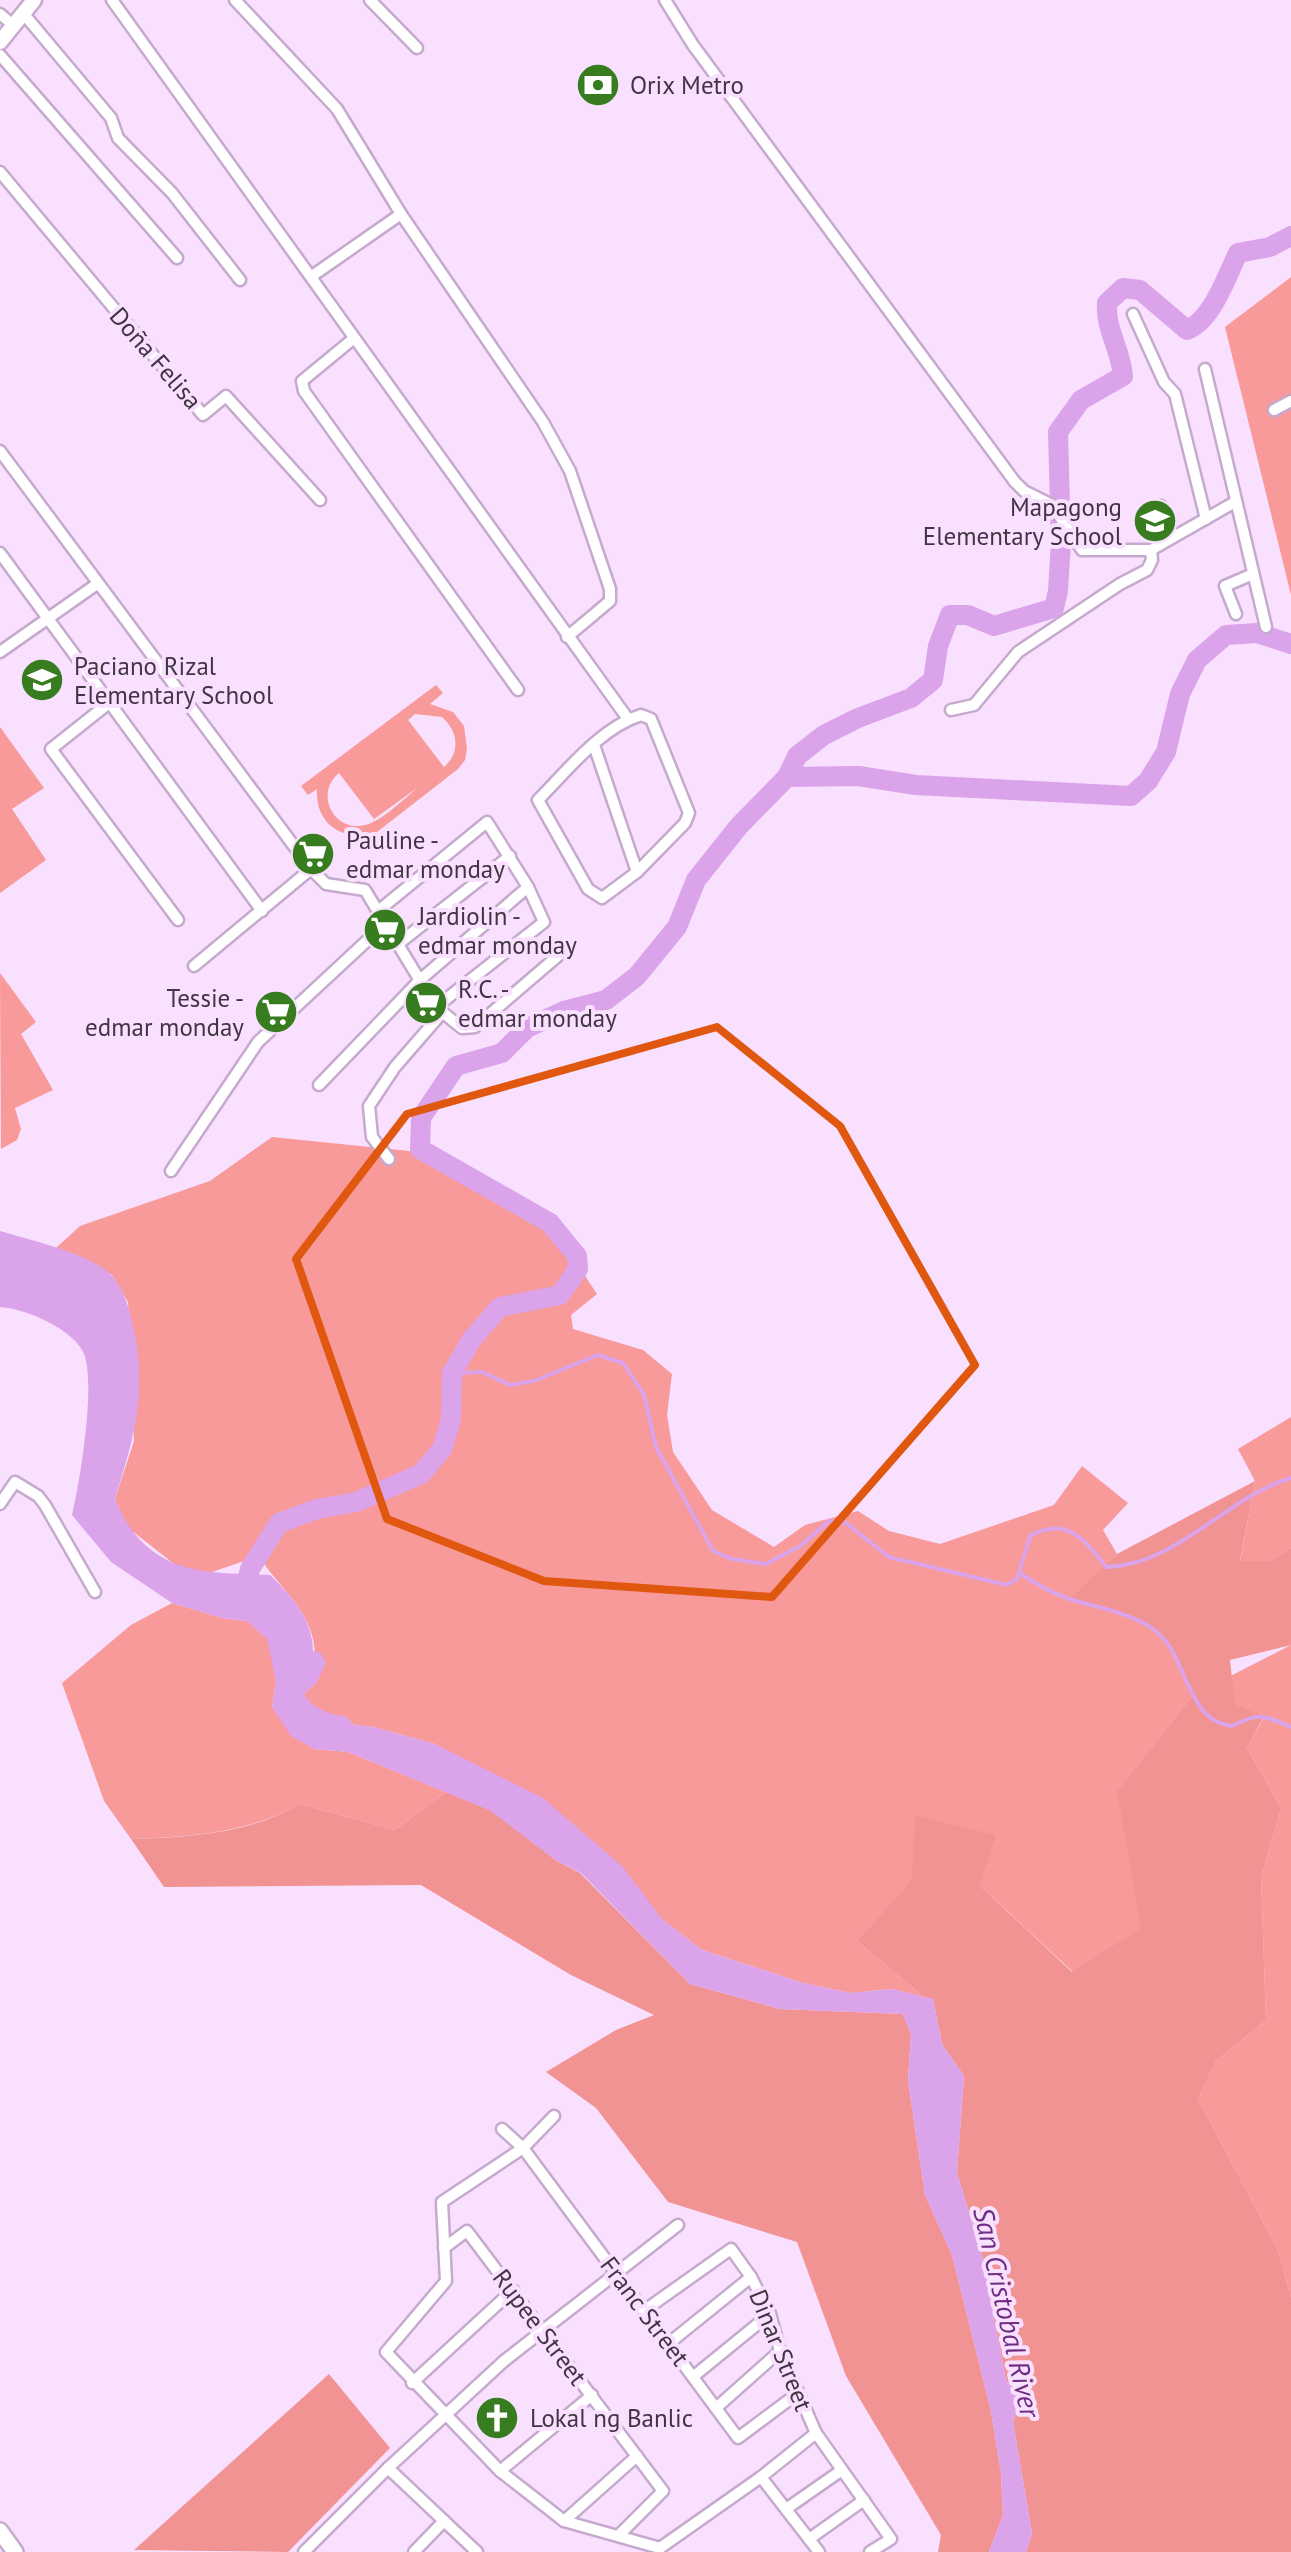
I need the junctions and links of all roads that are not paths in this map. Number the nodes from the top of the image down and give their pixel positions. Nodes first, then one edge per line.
1 (34, 0) edge
2 (112, 0) edge
3 (235, 0) edge
4 (370, 0) edge
5 (665, 0) edge
6 (0, 14) edge
7 (18, 20) junction
8 (0, 42) edge
9 (417, 48) dead end
10 (0, 55) edge
11 (0, 172) edge
12 (401, 214) junction
13 (177, 258) dead end
14 (312, 276) junction
15 (240, 280) dead end
16 (1133, 314) dead end
17 (354, 339) junction
18 (1205, 368) dead end
19 (1291, 401) edge
20 (1274, 410) dead end
21 (0, 451) edge
22 (320, 500) dead end
23 (1234, 502) junction
24 (1161, 506) dead end
25 (1206, 518) junction
26 (1173, 538) junction
27 (1151, 550) junction
28 (0, 552) edge
29 (1253, 574) junction
30 (97, 584) junction
31 (1236, 614) dead end
32 (48, 618) junction
33 (1266, 627) dead end
34 (566, 637) junction
35 (0, 652) edge
36 (518, 690) dead end
37 (109, 703) junction
38 (951, 710) dead end
39 (628, 719) junction
40 (594, 745) junction
41 (510, 856) junction
42 (310, 869) junction
43 (637, 872) junction
44 (528, 887) junction
45 (262, 911) junction
46 (378, 911) junction
47 (178, 920) dead end
48 (386, 923) junction
49 (398, 944) junction
50 (566, 949) dead end
51 (194, 966) dead end
52 (420, 979) junction
53 (439, 1011) junction
54 (319, 1085) dead end
55 (389, 1159) dead end
56 (172, 1171) dead end
57 (0, 1504) edge
58 (96, 1592) dead end
59 (554, 2116) dead end
60 (502, 2128) dead end
61 (523, 2148) junction
62 (678, 2225) dead end
63 (444, 2248) junction
64 (617, 2275) junction
65 (751, 2277) junction
66 (513, 2290) junction
67 (645, 2310) junction
68 (770, 2314) junction
69 (544, 2331) junction
70 (668, 2344) junction
71 (780, 2351) junction
72 (694, 2376) junction
73 (412, 2383) junction
74 (797, 2394) junction
75 (592, 2395) junction
76 (716, 2408) junction
77 (444, 2415) junction
78 (816, 2433) junction
79 (637, 2456) junction
80 (388, 2468) junction
81 (500, 2470) junction
82 (842, 2470) junction
83 (761, 2477) junction
84 (864, 2500) junction
85 (786, 2509) junction
86 (444, 2520) junction
87 (564, 2521) junction
88 (0, 2531) edge
89 (618, 2536) junction
90 (809, 2539) junction
91 (14, 2552) edge
92 (304, 2552) edge
93 (414, 2552) edge
94 (477, 2552) edge
95 (819, 2552) edge
96 (870, 2552) edge

1 - 7 main road
2 - 14 street
3 - 12 street
4 - 9 street
5 - 27 street
6 - 7 street
7 - 8 main road
7 - 15 street
10 - 13 street
11 - 22 street, Doña Felisa
12 - 14 street
12 - 34 street
14 - 17 street
16 - 25 street
17 - 34 street
17 - 36 street
18 - 23 street
19 - 20 street
21 - 30 street
23 - 25 street
23 - 29 street
24 - 26 street
25 - 26 street
26 - 27 street
27 - 38 street
28 - 32 street
29 - 31 street
29 - 33 street
30 - 32 street
30 - 42 street
32 - 35 street
32 - 37 street
34 - 39 street
37 - 45 street
37 - 47 street
39 - 40 street
39 - 43 street
40 - 43 street
40 - 43 street
41 - 44 street
41 - 46 street
41 - 49 street
42 - 45 street
42 - 46 street
44 - 52 street
44 - 53 street
45 - 51 street
46 - 48 street
48 - 49 street
48 - 56 street
49 - 52 street
50 - 53 street
52 - 53 street
52 - 54 street
53 - 55 street
57 - 58 street
59 - 61 street
60 - 61 street, Franc Street
61 - 63 street
61 - 64 street, Franc Street
62 - 64 street
63 - 66 street, Rupee Street
63 - 73 street
64 - 67 street, Franc Street
64 - 69 street
65 - 67 street, Dinar Street
65 - 68 street, Dinar Street
65 - 70 street
66 - 69 street, Rupee Street
66 - 73 street
67 - 70 street, Franc Street
68 - 71 street, Dinar Street
68 - 72 street
69 - 75 street, Rupee Street
69 - 77 street
70 - 72 street, Franc Street
71 - 74 street, Dinar Street
71 - 76 street
72 - 76 street, Franc Street
73 - 77 street
74 - 76 street, Franc Street
74 - 78 street, Dinar Street
75 - 79 street, Rupee Street
75 - 81 street
77 - 80 street
77 - 81 street
78 - 82 street, Dinar Street
78 - 83 street
79 - 87 street
79 - 89 street, Rupee Street
80 - 86 street
80 - 92 street
81 - 87 street
82 - 84 street, Dinar Street
82 - 85 street
83 - 85 street
83 - 89 street
84 - 90 street
84 - 96 street, Dinar Street
85 - 90 street
86 - 93 street
86 - 94 street
87 - 89 street
88 - 91 highway
90 - 95 street

